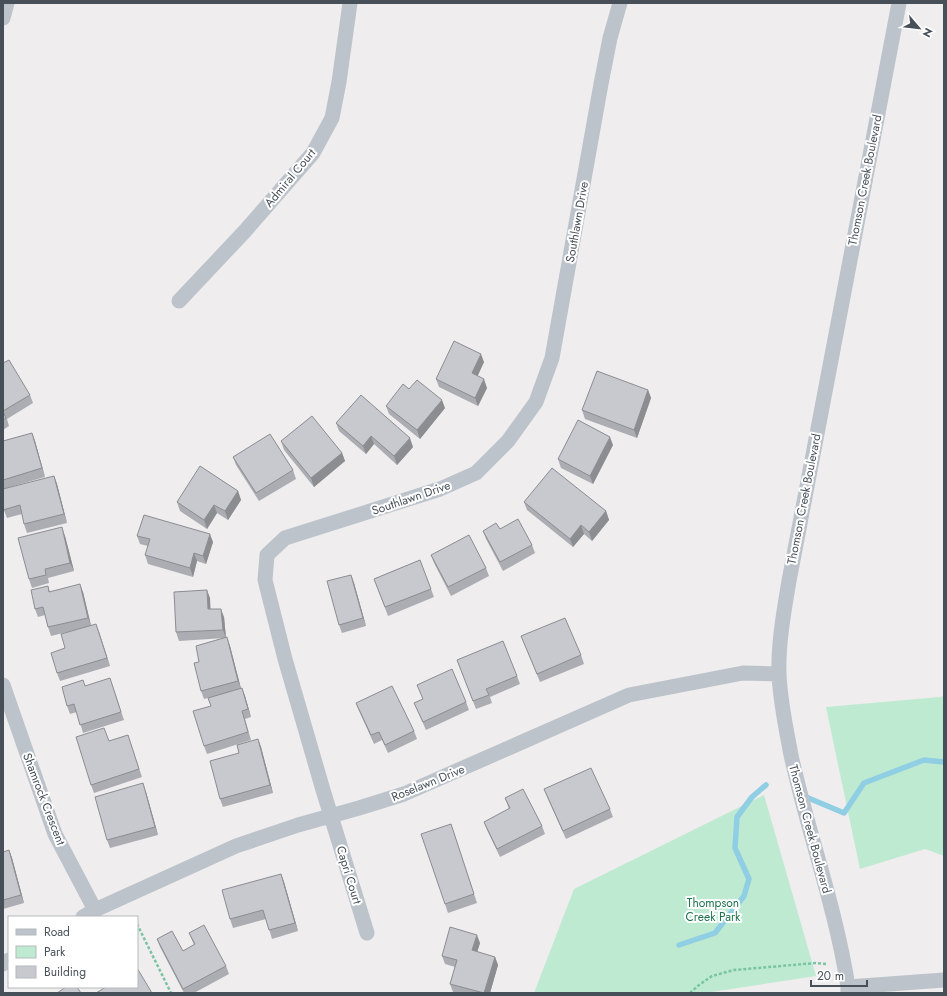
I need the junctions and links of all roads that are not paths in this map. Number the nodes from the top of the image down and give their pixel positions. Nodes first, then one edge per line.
1 (7, 3) edge
2 (350, 3) edge
3 (620, 3) edge
4 (899, 3) edge
5 (3, 18) edge
6 (179, 301) dead end
7 (779, 674) junction
8 (3, 685) edge
9 (331, 816) junction
10 (89, 914) edge
11 (367, 933) dead end
12 (944, 980) edge
13 (848, 990) edge

1 - 5 street
2 - 6 street, Admiral Court
3 - 9 street, Southlawn Drive
4 - 7 street, Thomson Creek Boulevard
7 - 9 street, Roselawn Drive
7 - 13 street, Thomson Creek Boulevard
8 - 10 street, Shamrock Crescent
9 - 10 street, Roselawn Drive
9 - 11 street, Capri Court
12 - 13 street

